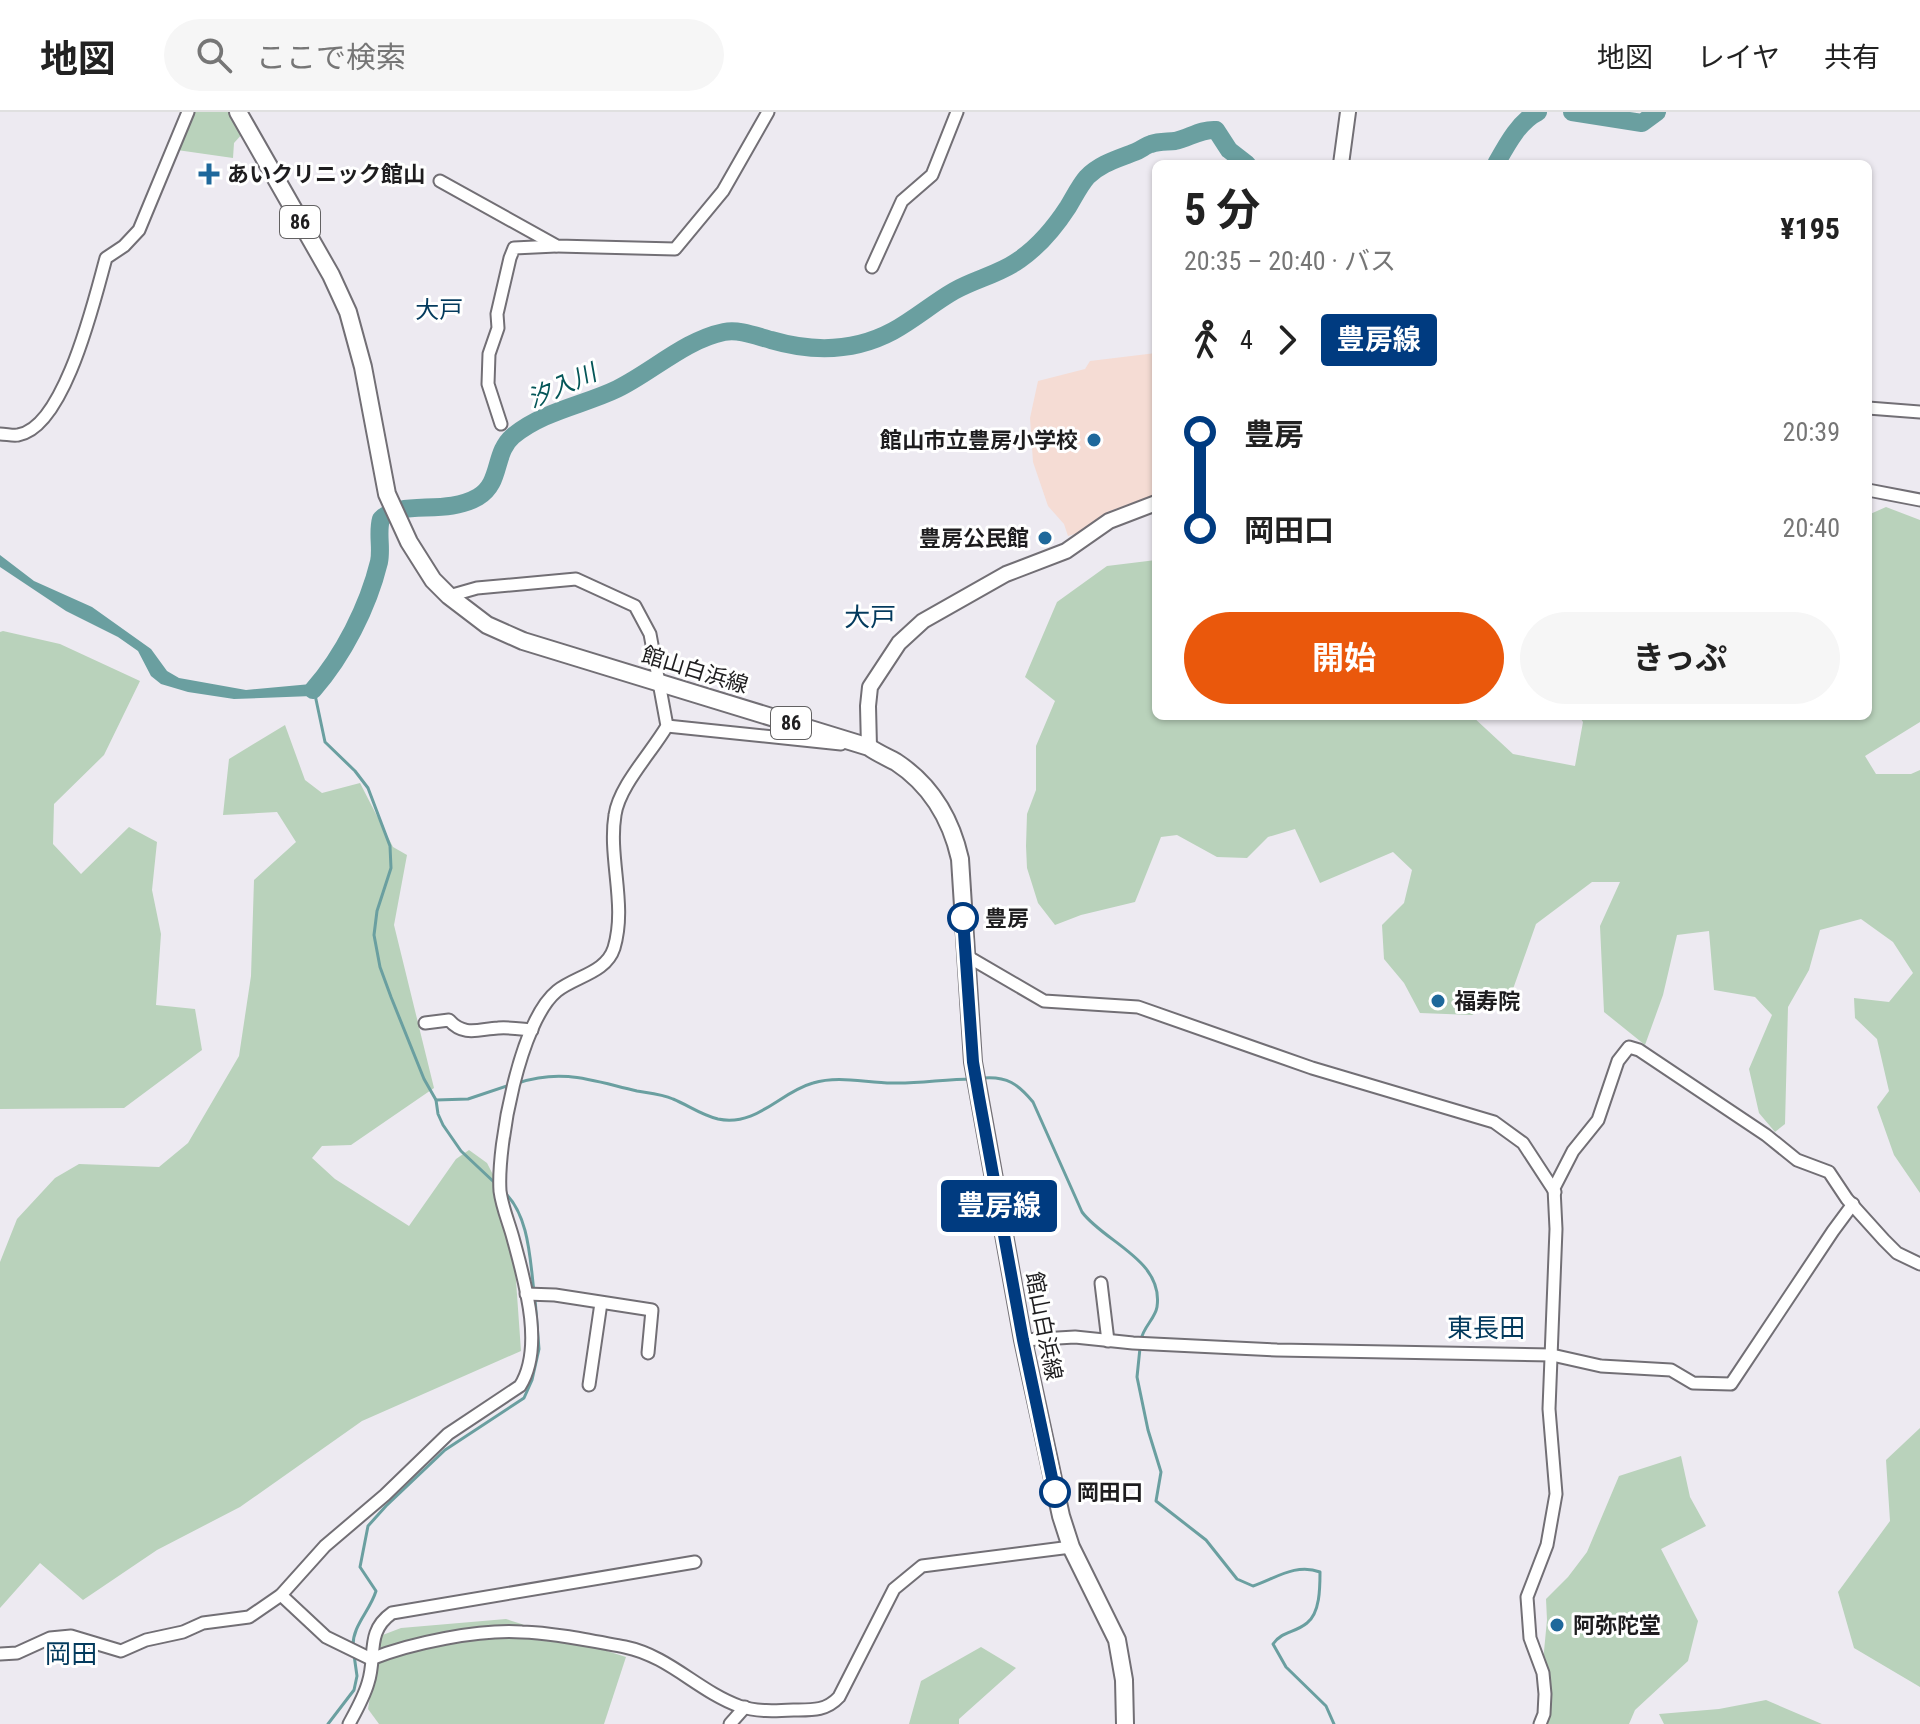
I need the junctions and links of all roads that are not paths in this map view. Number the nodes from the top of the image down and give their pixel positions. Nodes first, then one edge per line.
1 (188, 112) edge
2 (238, 112) edge
3 (768, 112) edge
4 (957, 112) edge
5 (1348, 112) edge
6 (1342, 160) edge
7 (440, 181) dead end
8 (557, 246) junction
9 (872, 267) dead end
10 (1872, 408) edge
11 (1920, 412) edge
12 (501, 424) dead end
13 (0, 434) edge
14 (1872, 491) edge
15 (1920, 500) edge
16 (1152, 505) edge
17 (449, 596) junction
18 (659, 683) junction
19 (667, 726) junction
20 (869, 747) junction
21 (965, 955) junction
22 (425, 1023) dead end
23 (532, 1030) junction
24 (1555, 1192) junction
25 (1853, 1204) junction
26 (1920, 1264) edge
27 (1101, 1283) dead end
28 (533, 1294) junction
29 (601, 1303) junction
30 (1023, 1340) junction
31 (1108, 1341) junction
32 (648, 1353) dead end
33 (1552, 1355) junction
34 (589, 1385) dead end
35 (1071, 1547) junction
36 (695, 1562) dead end
37 (281, 1595) junction
38 (0, 1654) edge
39 (371, 1659) junction
40 (745, 1707) junction
41 (349, 1724) edge
42 (730, 1724) edge
43 (1125, 1724) edge
44 (1540, 1724) edge

1 - 13 street
2 - 17 main road, 館山白浜線 / 86
3 - 8 street
4 - 9 street
5 - 6 street
7 - 8 street
8 - 12 street
10 - 11 street
14 - 15 street
16 - 20 street
17 - 18 main road, 館山白浜線 / 86
17 - 18 street
18 - 19 street
18 - 20 main road, 館山白浜線 / 86
19 - 20 street
19 - 23 street
20 - 21 main road, 館山白浜線 / 86
21 - 24 street
21 - 30 main road, 館山白浜線 / 86
22 - 23 street
23 - 28 street
24 - 25 street
24 - 33 street
25 - 26 street
25 - 33 street
27 - 31 street
28 - 29 street
28 - 37 street
29 - 32 street
29 - 34 street
30 - 31 street
30 - 35 main road, 館山白浜線 / 86
31 - 33 street
33 - 44 street
35 - 40 street
35 - 43 main road, 館山白浜線 / 86
36 - 39 street
37 - 38 street
37 - 39 street
39 - 40 street
39 - 41 street
40 - 42 street

